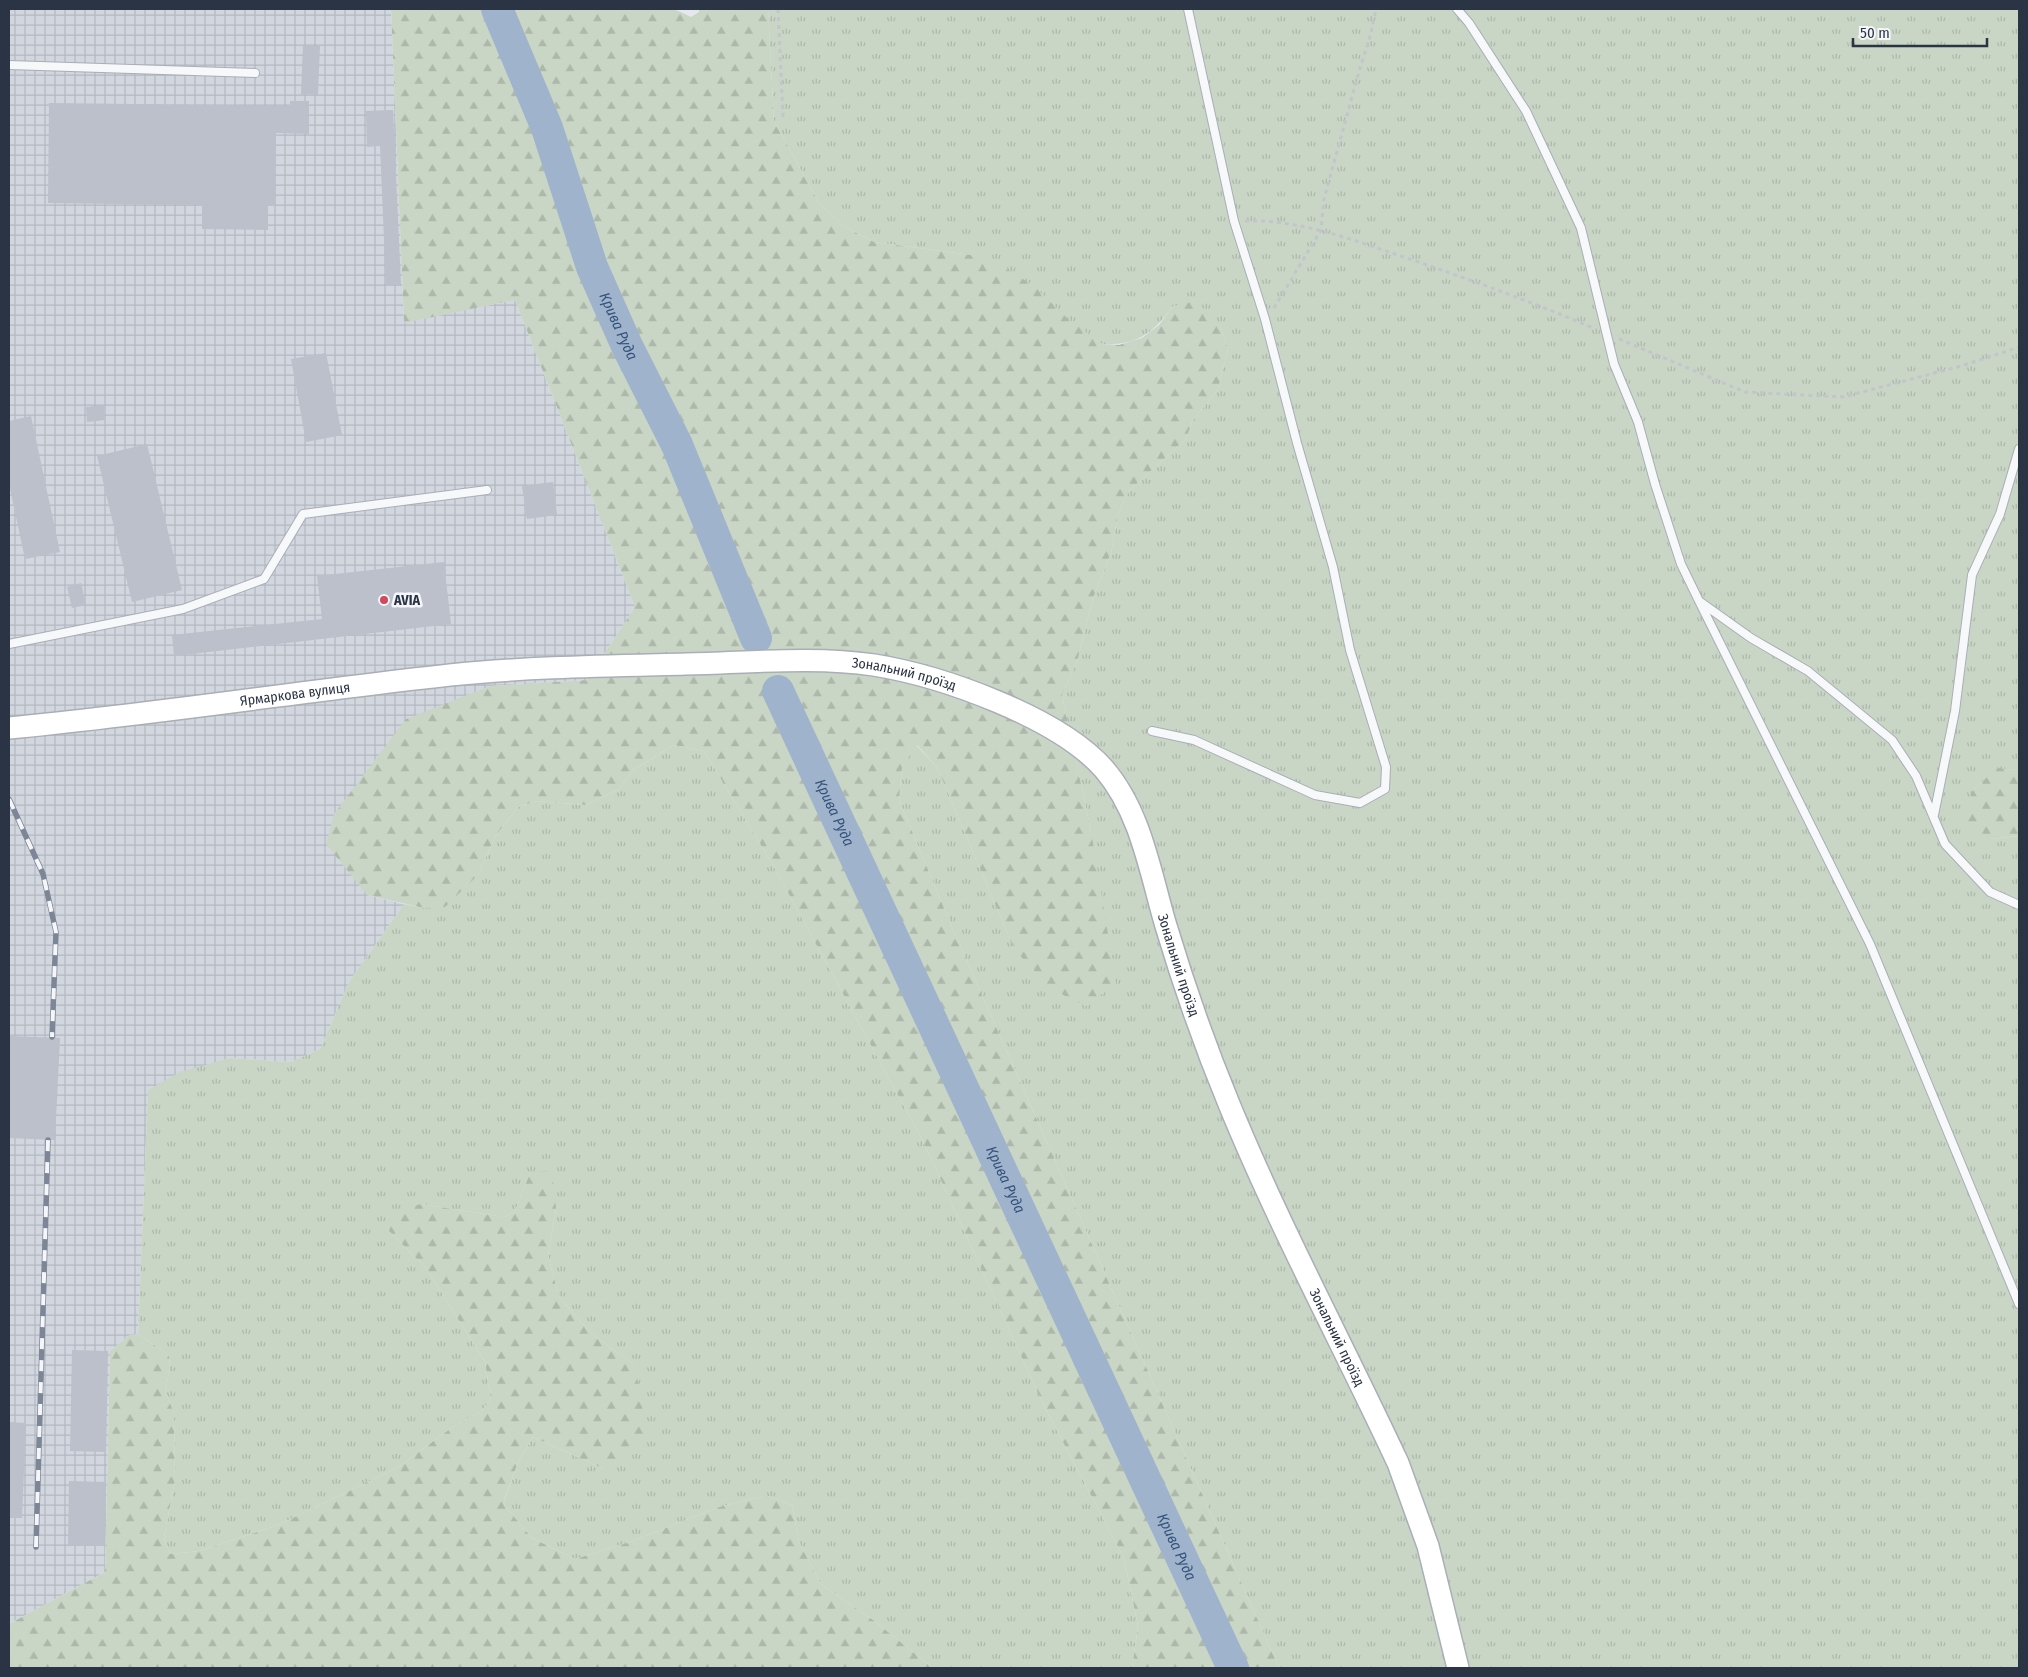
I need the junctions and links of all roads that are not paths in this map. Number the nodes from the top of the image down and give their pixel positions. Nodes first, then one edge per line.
1 (1188, 9) edge
2 (1457, 9) edge
3 (9, 65) edge
4 (255, 73) dead end
5 (2019, 449) edge
6 (487, 490) dead end
7 (1699, 601) junction
8 (9, 644) edge
9 (582, 667) joint
10 (9, 728) edge
11 (1152, 731) dead end
12 (1934, 815) junction
13 (2019, 905) edge
14 (2019, 1304) edge
15 (1458, 1668) edge

1 - 11 lane
2 - 7 lane
3 - 4 lane
5 - 12 lane
6 - 8 lane
7 - 12 lane
7 - 14 lane
9 - 10 street, Ярмаркова вулиця
9 - 15 street, Зональний проїзд
12 - 13 lane

